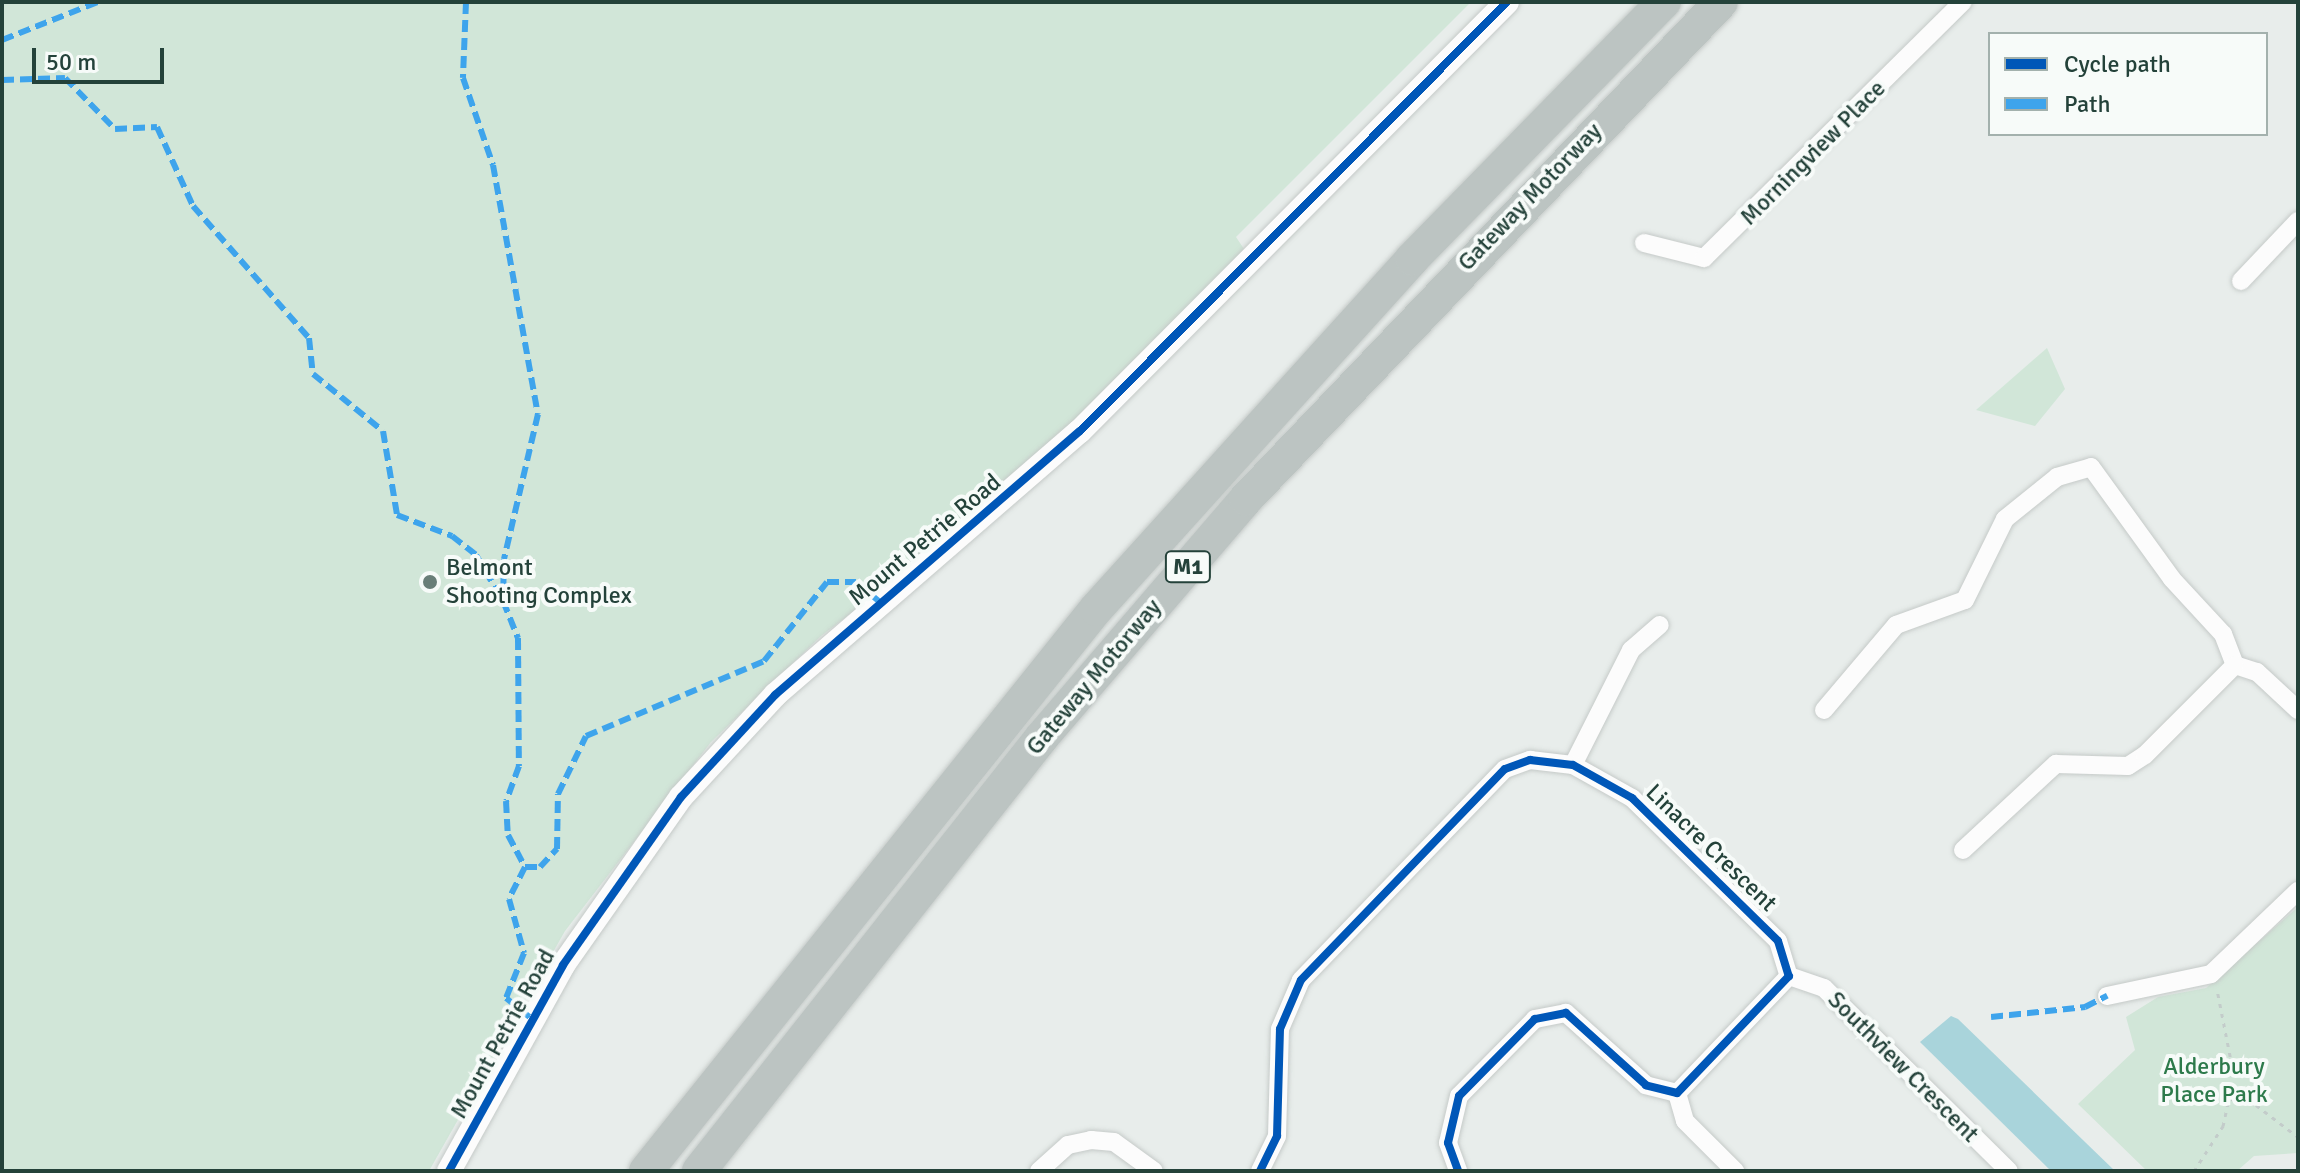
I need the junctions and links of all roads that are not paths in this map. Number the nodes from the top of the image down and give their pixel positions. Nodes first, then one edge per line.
1 (1507, 2) edge
2 (1664, 2) edge
3 (1721, 2) edge
4 (1963, 2) edge
5 (2298, 221) edge
6 (1644, 243) dead end
7 (2241, 281) dead end
8 (1660, 625) dead end
9 (2235, 665) junction
10 (1824, 710) dead end
11 (2298, 710) edge
12 (1573, 765) junction
13 (1963, 850) dead end
14 (2298, 891) edge
15 (1789, 976) junction
16 (2107, 996) dead end
17 (1677, 1093) junction
18 (449, 1171) edge
19 (646, 1171) edge
20 (699, 1171) edge
21 (1039, 1171) edge
22 (1154, 1171) edge
23 (1260, 1171) edge
24 (1458, 1171) edge
25 (1735, 1171) edge
26 (2009, 1171) edge

1 - 18 street, Mount Petrie Road
2 - 19 highway, Gateway Motorway / M1
3 - 20 highway, Gateway Motorway / M1
4 - 6 street, Morningview Place
5 - 7 street
8 - 12 street
9 - 10 street
9 - 11 street
9 - 13 street
12 - 15 street, Linacre Crescent
12 - 23 street, Linacre Crescent
14 - 16 street
15 - 17 street
15 - 26 street, Southview Crescent
17 - 24 street
17 - 25 street
21 - 22 street

